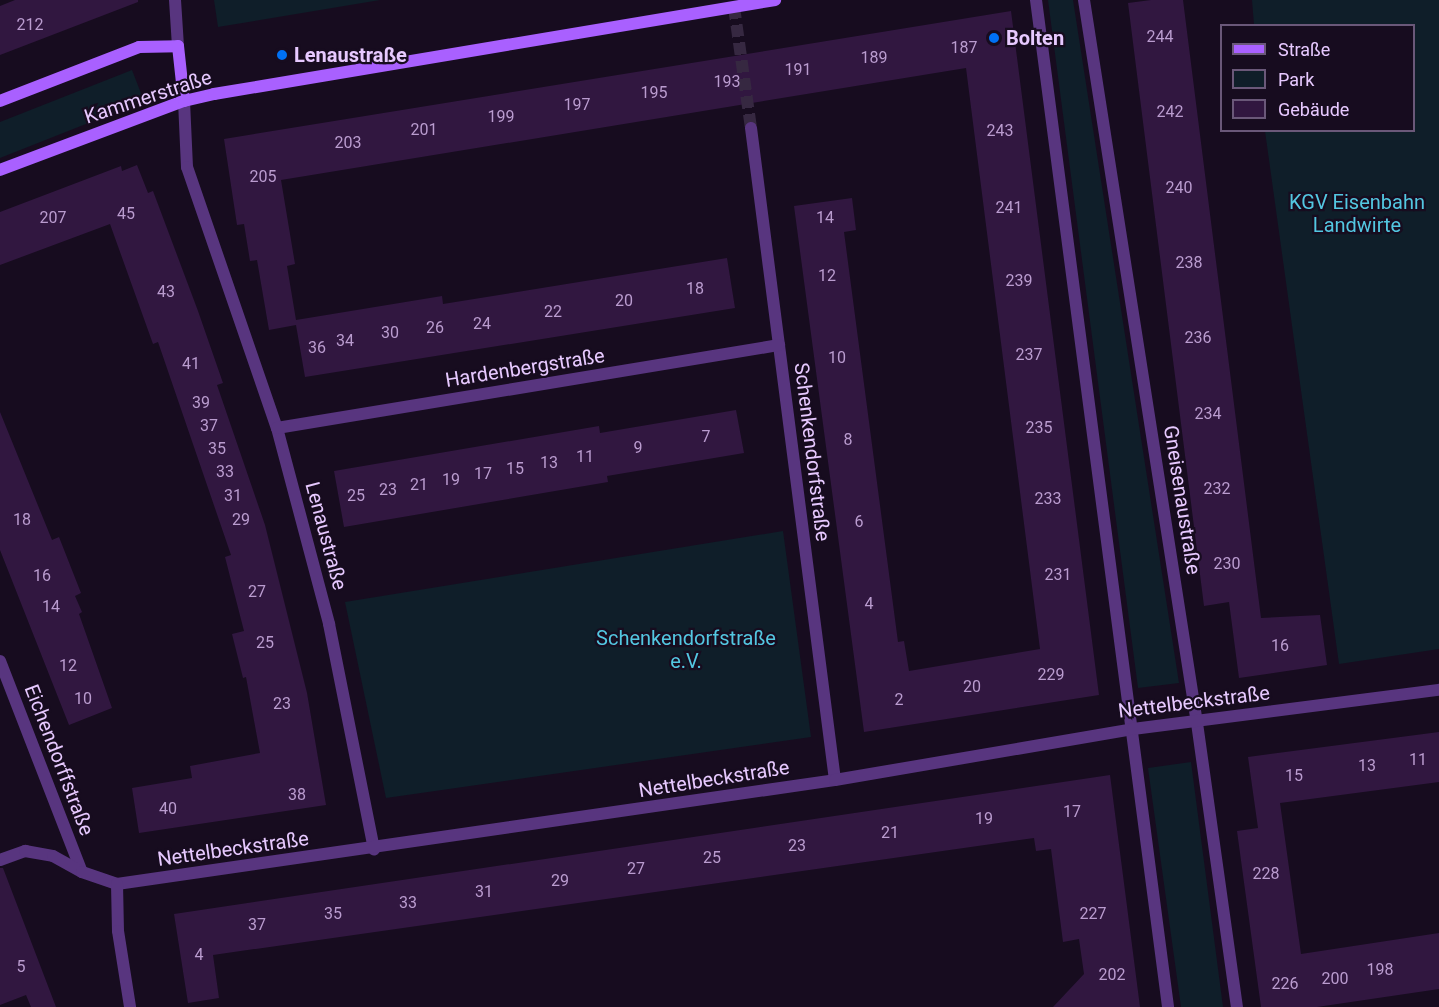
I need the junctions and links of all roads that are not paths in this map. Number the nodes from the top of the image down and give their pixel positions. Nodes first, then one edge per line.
1 (175, 0) edge
2 (775, 0) edge
3 (1036, 0) edge
4 (1084, 0) edge
5 (178, 46) junction
6 (0, 101) edge
7 (184, 101) junction
8 (752, 128) tunnel mouth
9 (0, 170) edge
10 (779, 345) junction
11 (277, 428) junction
12 (0, 662) edge
13 (1439, 690) edge
14 (1197, 723) junction
15 (1133, 729) junction
16 (835, 780) junction
17 (374, 850) junction
18 (0, 860) edge
19 (82, 872) junction
20 (117, 884) junction
21 (130, 1007) edge
22 (1168, 1007) edge
23 (1237, 1007) edge

1 - 5 street
2 - 7 street, Kammerstraße
3 - 15 street
4 - 14 street, Gneisenaustraße
5 - 6 street, Kammerstraße
5 - 7 street
7 - 9 street, Kammerstraße
7 - 11 street, Lenaustraße
8 - 10 street, Schenkendorfstraße
10 - 11 street, Hardenbergstraße
10 - 16 street, Schenkendorfstraße
11 - 17 street, Lenaustraße
12 - 19 street, Eichendorffstraße
13 - 14 street, Nettelbeckstraße
14 - 15 street, Nettelbeckstraße
14 - 23 street, Gneisenaustraße
15 - 16 street, Nettelbeckstraße
15 - 22 street
16 - 17 street, Nettelbeckstraße
17 - 20 street, Nettelbeckstraße
18 - 19 street, Nettelbeckstraße
19 - 20 street, Nettelbeckstraße
20 - 21 street

